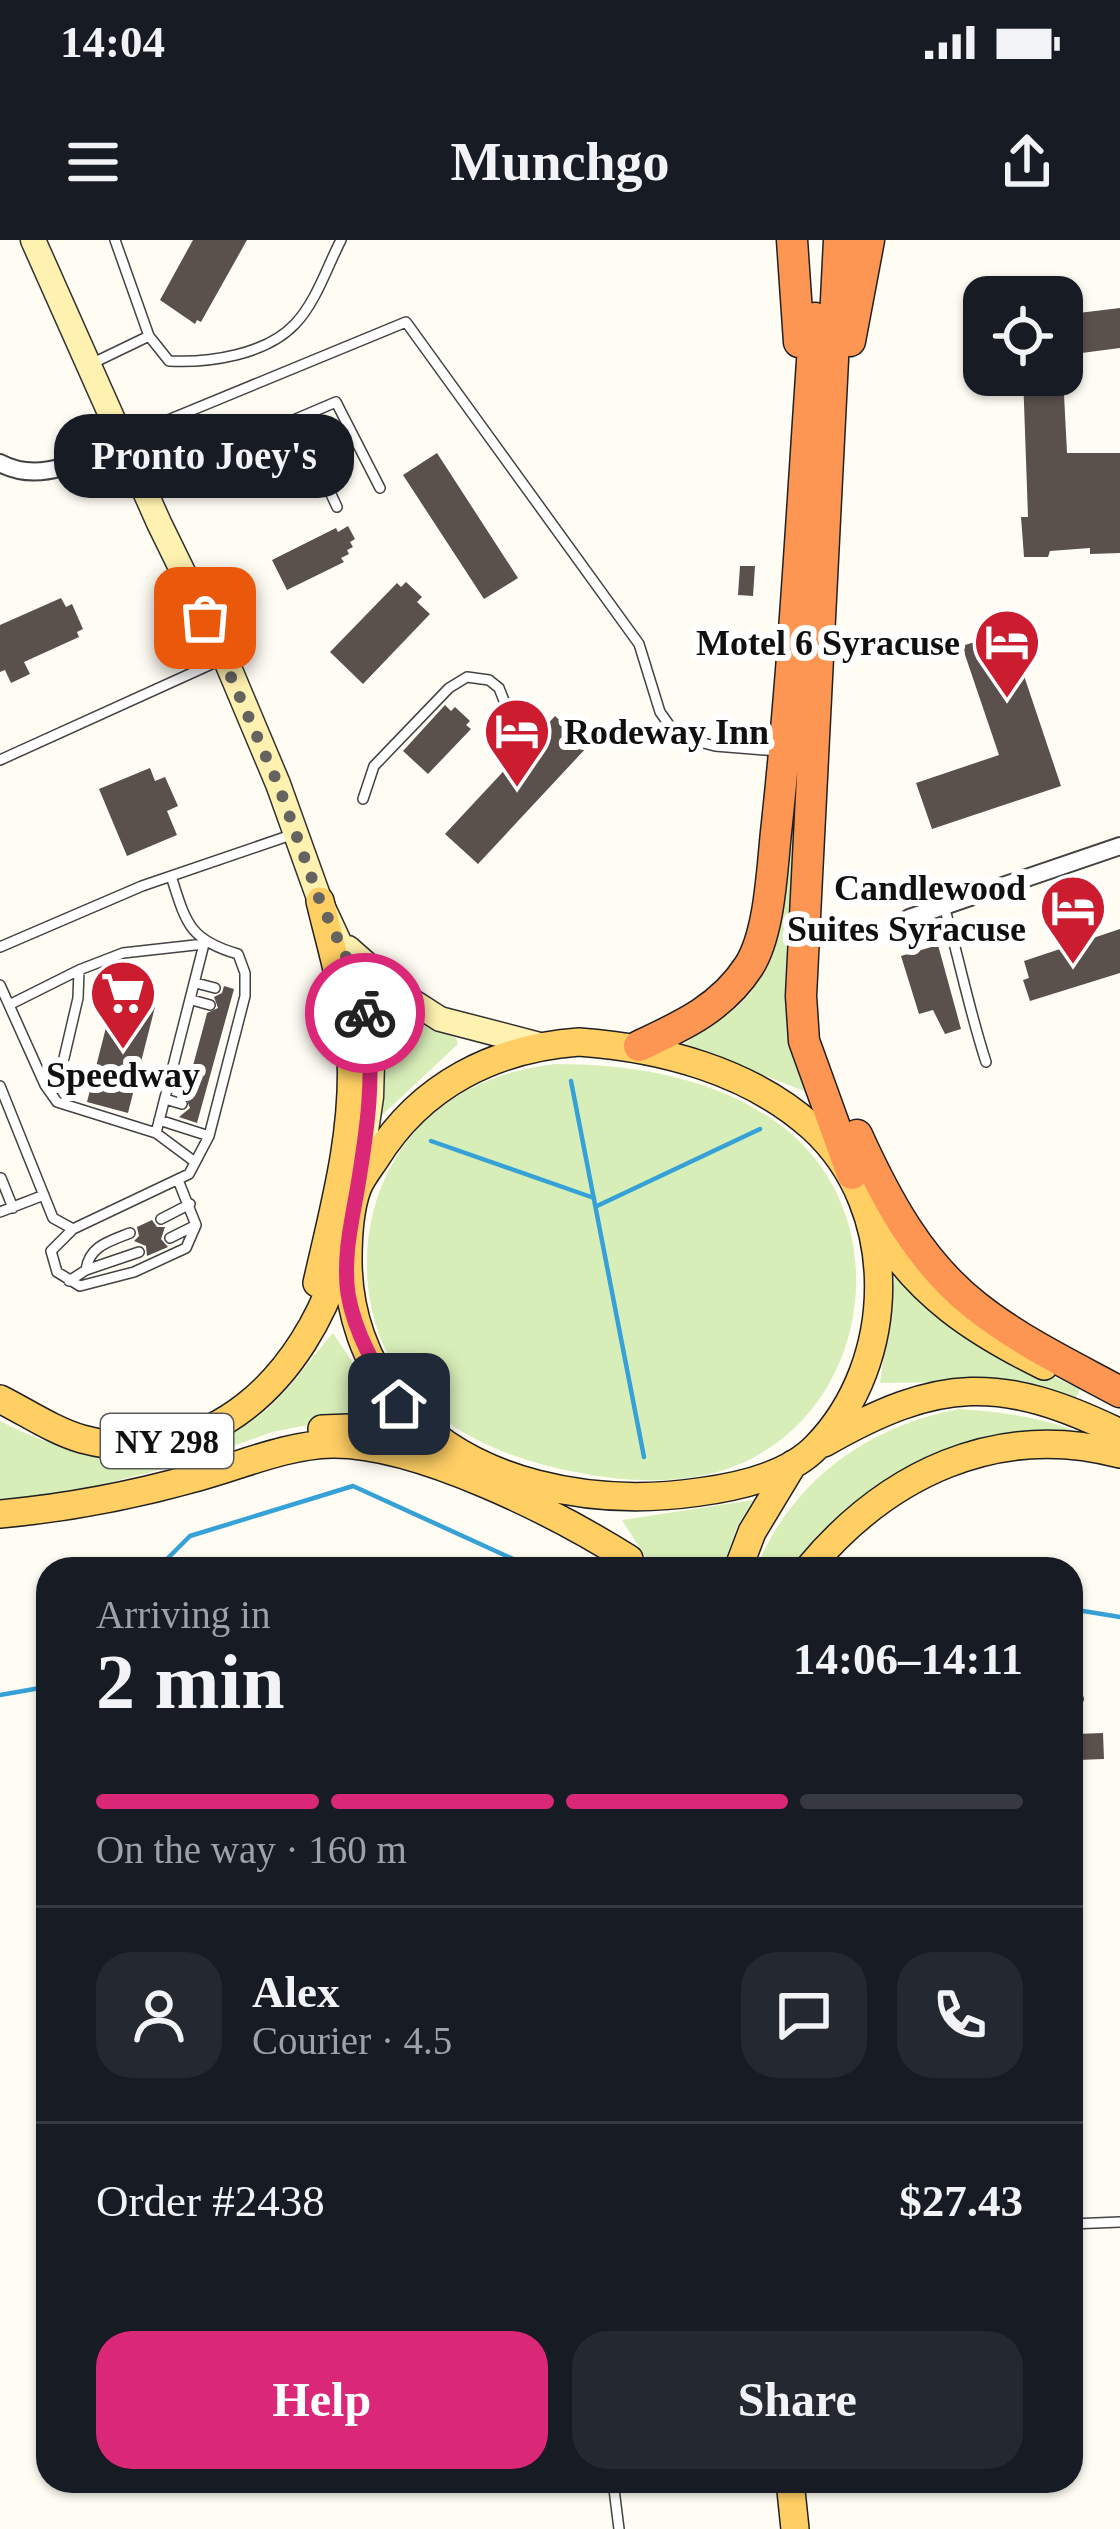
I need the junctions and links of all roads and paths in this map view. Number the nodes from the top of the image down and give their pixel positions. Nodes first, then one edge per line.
1 (33, 240) edge
2 (115, 240) edge
3 (341, 240) edge
4 (792, 240) edge
5 (821, 240) edge
6 (839, 240) edge
7 (869, 240) edge
8 (148, 336) junction
9 (88, 366) junction
10 (121, 440) junction
11 (0, 463) edge
12 (380, 488) dead end
13 (816, 488) junction
14 (337, 507) dead end
15 (225, 658) junction
16 (507, 727) dead end
17 (783, 751) junction
18 (0, 760) edge
19 (363, 799) dead end
20 (296, 833) junction
21 (1120, 846) edge
22 (171, 876) junction
23 (320, 901) junction
24 (944, 906) junction
25 (909, 918) dead end
26 (341, 943) junction
27 (204, 944) junction
28 (0, 946) edge
29 (79, 970) junction
30 (196, 983) junction
31 (0, 985) edge
32 (214, 988) dead end
33 (801, 996) junction
34 (192, 1000) junction
35 (9, 1005) junction
36 (209, 1005) dead end
37 (188, 1016) junction
38 (205, 1021) dead end
39 (224, 1027) dead end
40 (236, 1030) junction
41 (183, 1034) junction
42 (200, 1039) dead end
43 (218, 1043) dead end
44 (540, 1045) junction
45 (639, 1046) junction
46 (231, 1048) junction
47 (178, 1055) junction
48 (64, 1058) dead end
49 (194, 1059) dead end
50 (986, 1062) dead end
51 (212, 1065) dead end
52 (226, 1068) junction
53 (171, 1077) junction
54 (189, 1082) dead end
55 (0, 1086) edge
56 (206, 1088) dead end
57 (220, 1091) junction
58 (165, 1099) junction
59 (3, 1104) edge
60 (182, 1104) dead end
61 (200, 1110) dead end
62 (214, 1114) junction
63 (159, 1120) junction
64 (155, 1133) junction
65 (209, 1136) junction
66 (195, 1162) junction
67 (3, 1164) edge
68 (852, 1174) junction
69 (1, 1178) edge
70 (178, 1180) junction
71 (357, 1187) junction
72 (44, 1195) junction
73 (190, 1204) junction
74 (13, 1208) junction
75 (867, 1209) junction
76 (0, 1212) edge
77 (161, 1220) dead end
78 (196, 1225) junction
79 (73, 1229) junction
80 (130, 1233) dead end
81 (348, 1234) junction
82 (170, 1238) dead end
83 (139, 1252) dead end
84 (86, 1270) junction
85 (69, 1281) junction
86 (304, 1340) junction
87 (1120, 1396) edge
88 (0, 1399) edge
89 (1120, 1433) edge
90 (452, 1450) junction
91 (1120, 1454) edge
92 (804, 1456) junction
93 (523, 1481) junction
94 (116, 1496) junction
95 (0, 1514) edge
96 (622, 1557) edge
97 (627, 1557) edge
98 (743, 1557) edge
99 (818, 1557) edge
100 (1120, 2222) edge
101 (1083, 2224) edge
102 (614, 2493) edge
103 (791, 2493) edge
104 (619, 2529) edge
105 (795, 2529) edge

1 - 9 street
2 - 8 lane
3 - 8 lane
4 - 13 highway
5 - 13 highway
6 - 13 highway
7 - 13 highway
8 - 9 lane
9 - 10 street
10 - 11 street
10 - 15 street
10 - 17 lane
12 - 14 lane
13 - 17 highway
13 - 33 highway
15 - 18 lane
15 - 20 street
16 - 19 lane
17 - 45 highway
20 - 22 lane
20 - 23 street
21 - 24 street
22 - 27 lane
22 - 28 lane
23 - 26 street
23 - 86 main road
24 - 25 street
24 - 50 lane
26 - 44 street
26 - 71 street
27 - 29 lane
27 - 30 lane
27 - 40 lane
29 - 35 lane
29 - 48 lane
30 - 32 lane
30 - 34 lane
31 - 35 lane
33 - 68 highway
33 - 87 highway
34 - 36 lane
34 - 37 lane
35 - 64 lane
37 - 38 lane
37 - 41 lane
39 - 40 lane
40 - 46 lane
41 - 42 lane
41 - 47 lane
43 - 46 lane
44 - 45 main road, NY 298
44 - 71 main road, NY 298
45 - 68 main road, NY 298
46 - 52 lane
47 - 49 lane
47 - 53 lane
51 - 52 lane
52 - 57 lane
53 - 54 lane
53 - 58 lane
55 - 59 lane
56 - 57 lane
57 - 62 lane
58 - 60 lane
58 - 63 lane
59 - 72 lane
61 - 62 lane
62 - 65 lane
63 - 64 lane
63 - 65 lane
64 - 66 lane
65 - 66 lane
66 - 70 lane
67 - 69 lane
68 - 75 main road, NY 298
69 - 74 lane
70 - 73 lane
70 - 79 lane
71 - 81 main road, NY 298
72 - 74 lane
72 - 79 lane
73 - 77 lane
73 - 78 lane
74 - 76 lane
75 - 87 main road, NY 298
75 - 92 main road
78 - 82 lane
78 - 85 lane
79 - 85 lane
80 - 84 lane
81 - 86 main road, NY 298
81 - 90 main road
83 - 84 lane
84 - 85 lane
86 - 88 main road, NY 298
89 - 92 main road, NY 298
90 - 93 main road, NY 298
90 - 94 main road, NY 298
91 - 99 main road
92 - 93 main road, NY 298
92 - 98 main road
93 - 97 main road
94 - 95 main road, NY 298
94 - 96 main road
100 - 101 lane
102 - 104 lane
103 - 105 main road

